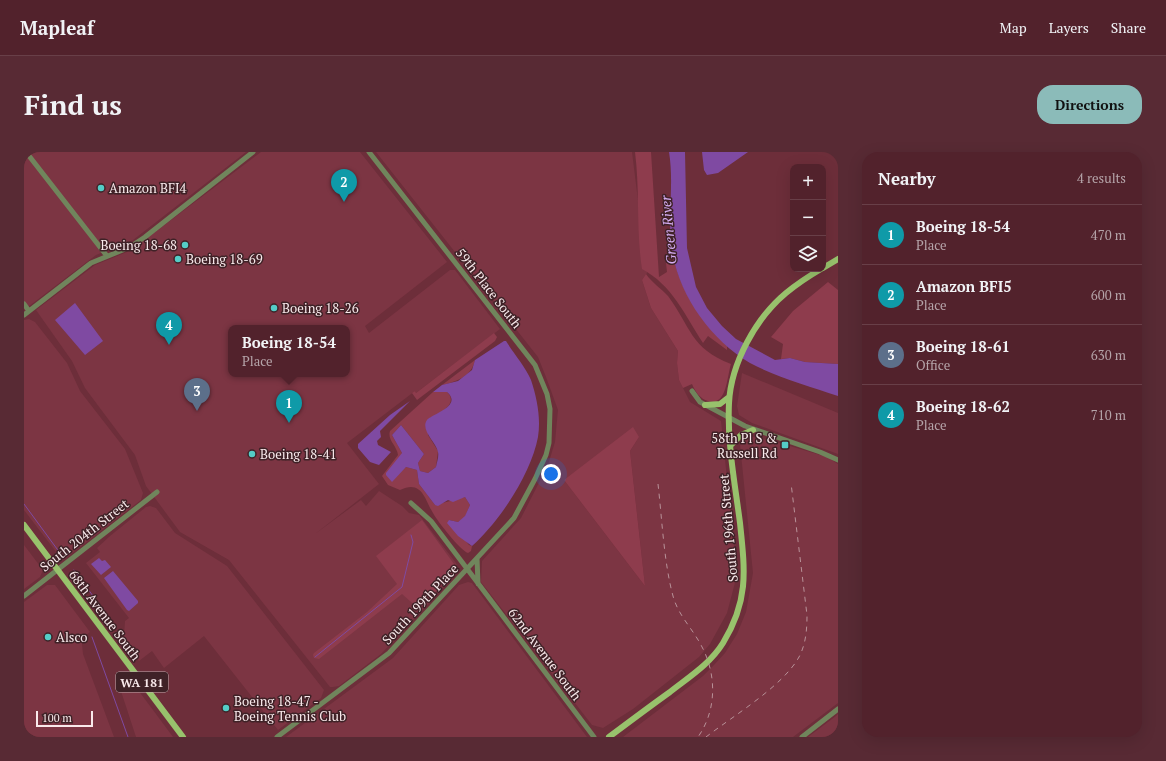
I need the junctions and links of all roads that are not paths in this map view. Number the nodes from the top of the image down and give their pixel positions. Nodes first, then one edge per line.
1 (26, 152) edge
2 (253, 152) edge
3 (368, 152) edge
4 (107, 256) junction
5 (838, 259) edge
6 (826, 266) edge
7 (816, 272) edge
8 (24, 304) edge
9 (29, 311) junction
10 (24, 315) edge
11 (692, 391) dead end
12 (730, 397) junction
13 (705, 405) junction
14 (729, 418) junction
15 (753, 430) junction
16 (731, 445) junction
17 (546, 455) joint
18 (838, 460) edge
19 (158, 492) dead end
20 (411, 503) dead end
21 (24, 525) edge
22 (477, 558) junction
23 (467, 569) junction
24 (58, 570) junction
25 (478, 584) junction
26 (24, 596) edge
27 (838, 710) edge
28 (24, 732) edge
29 (28, 737) edge
30 (183, 737) edge
31 (277, 737) edge
32 (594, 737) edge
33 (609, 737) edge
34 (802, 737) edge

1 - 4 street
2 - 4 street
3 - 17 street, 59th Place South
4 - 9 street
5 - 6 main road, South 196th Street
7 - 12 main road, South 196th Street
8 - 9 street
9 - 10 street
11 - 13 street
12 - 13 main road
12 - 14 main road, South 196th Street
13 - 14 street
14 - 15 street
14 - 16 main road, South 196th Street
15 - 16 main road
15 - 18 street
16 - 33 main road, South 196th Street
17 - 22 street, South 199th Place
19 - 24 street, South 204th Street
20 - 23 street, 62nd Avenue South
21 - 24 main road, 68th Avenue South / WA 181
22 - 23 street, South 199th Place
22 - 25 street
23 - 25 street, 62nd Avenue South
23 - 31 street, South 199th Place
24 - 26 street, South 204th Street
24 - 30 main road, 68th Avenue South / WA 181
25 - 32 street, 62nd Avenue South
27 - 34 street
28 - 29 street

